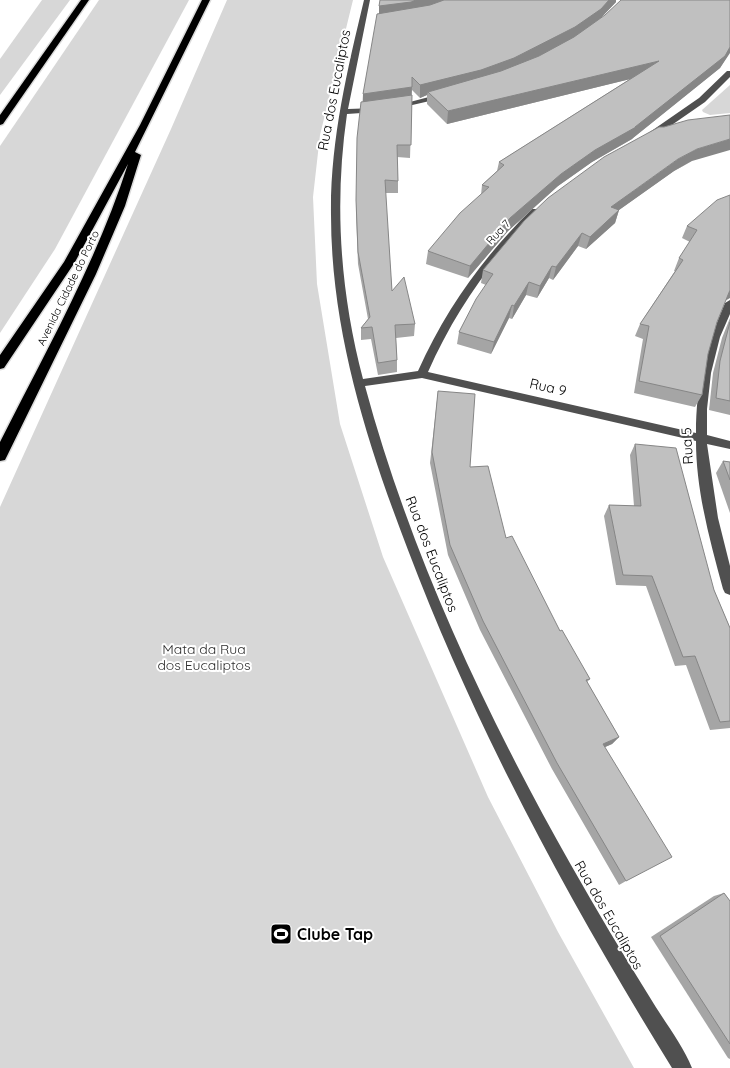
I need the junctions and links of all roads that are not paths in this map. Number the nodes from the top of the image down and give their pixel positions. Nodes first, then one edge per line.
1 (85, 0) edge
2 (206, 0) edge
3 (367, 0) edge
4 (730, 74) edge
5 (452, 93) edge
6 (343, 112) junction
7 (0, 122) edge
8 (146, 125) junction
9 (675, 131) edge
10 (543, 204) edge
11 (730, 303) edge
12 (0, 365) edge
13 (422, 374) junction
14 (359, 384) junction
15 (701, 438) junction
16 (730, 445) edge
17 (0, 456) edge
18 (730, 589) edge
19 (684, 1068) edge

1 - 7 highway
2 - 8 highway
3 - 6 street, Rua dos Eucaliptos
4 - 9 street
5 - 6 street
6 - 14 street, Rua dos Eucaliptos
8 - 12 highway
8 - 17 highway, Avenida Cidade do Porto
10 - 13 street, Rua 7
11 - 15 street, Rua 5
13 - 14 street, Rua 9
13 - 15 street, Rua 9
14 - 19 street, Rua dos Eucaliptos
15 - 16 street, Rua 9
15 - 18 street, Rua 5

